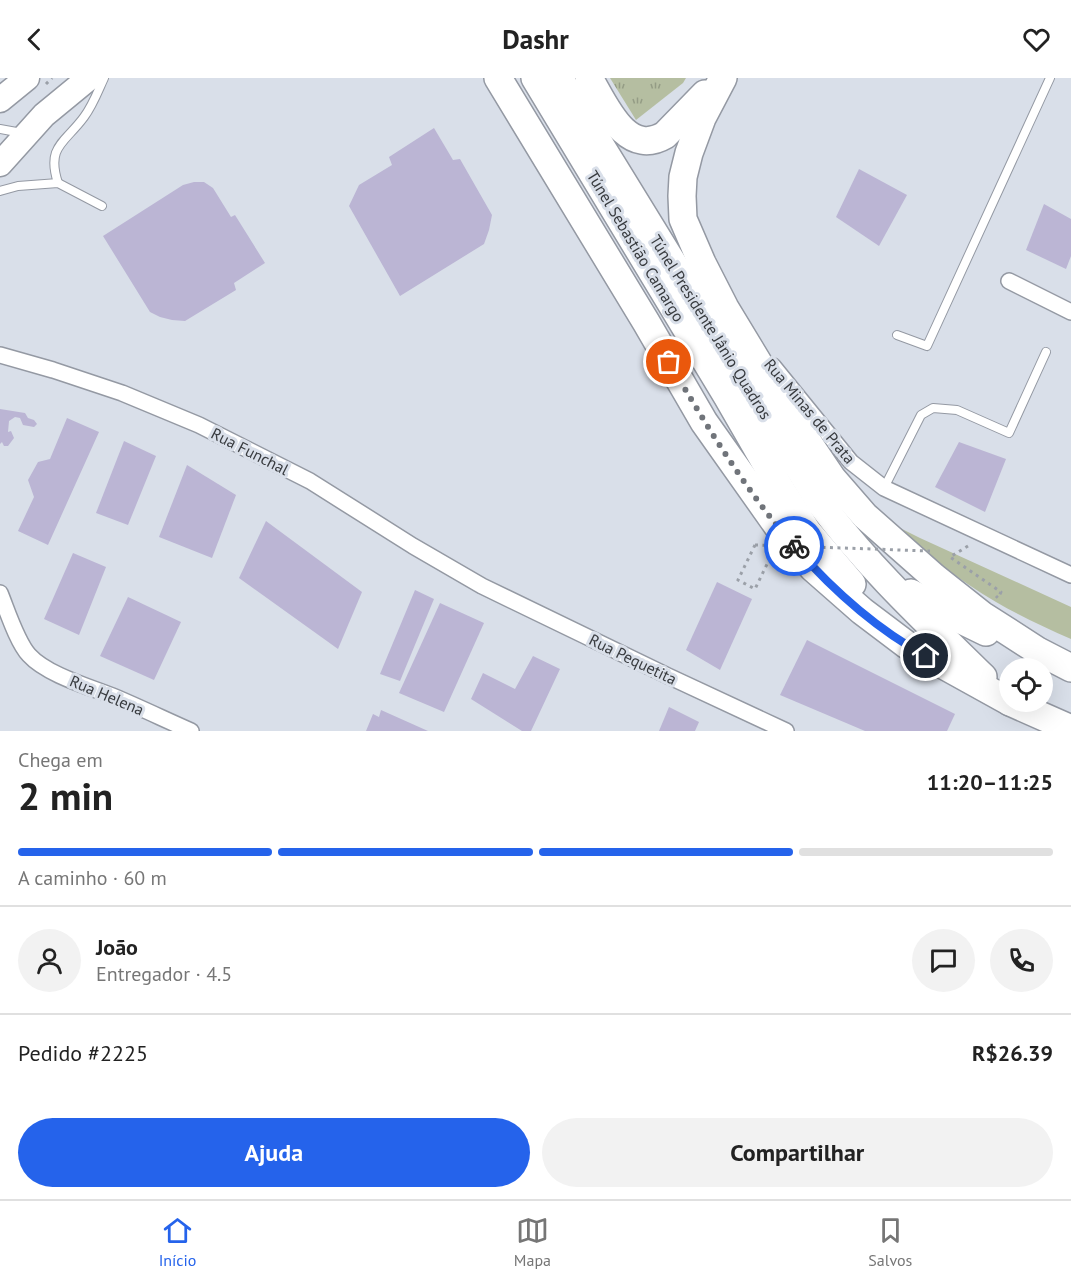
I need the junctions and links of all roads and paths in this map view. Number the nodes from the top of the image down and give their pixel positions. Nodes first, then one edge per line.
1 (27, 78) edge
2 (89, 78) edge
3 (104, 78) edge
4 (498, 78) edge
5 (535, 78) edge
6 (559, 78) edge
7 (589, 78) edge
8 (722, 78) edge
9 (1050, 78) edge
10 (0, 100) edge
11 (0, 129) edge
12 (26, 134) junction
13 (0, 164) edge
14 (58, 183) junction
15 (0, 191) edge
16 (102, 206) dead end
17 (1009, 281) dead end
18 (725, 308) junction
19 (1071, 312) edge
20 (897, 335) dead end
21 (1046, 352) dead end
22 (0, 355) edge
23 (884, 489) junction
24 (930, 551) dead end
25 (769, 560) dead end
26 (874, 568) junction
27 (1071, 575) edge
28 (482, 586) joint
29 (0, 593) edge
30 (907, 645) junction
31 (1038, 651) junction
32 (1071, 668) edge
33 (999, 692) edge
34 (999, 696) edge
35 (1033, 712) edge
36 (1071, 729) edge
37 (191, 731) edge
38 (786, 731) edge

1 - 10 main road
2 - 12 main road
3 - 14 lane
4 - 30 highway
5 - 30 highway, Túnel Sebastião Camargo
6 - 26 highway, Túnel Presidente Jânio Quadros
7 - 8 highway
8 - 18 highway
9 - 20 lane
11 - 12 lane
12 - 13 main road
14 - 15 lane
14 - 16 lane
17 - 19 street
18 - 23 street, Rua Minas de Prata
18 - 31 highway
21 - 23 lane
22 - 28 street, Rua Funchal
23 - 27 street, Rua Minas de Prata
24 - 25 path, bridge
26 - 31 highway, Túnel Presidente Jânio Quadros
26 - 33 highway, Túnel Presidente Jânio Quadros
28 - 38 street, Rua Pequetita
29 - 37 street, Rua Helena
30 - 34 highway
31 - 32 highway
35 - 36 highway

